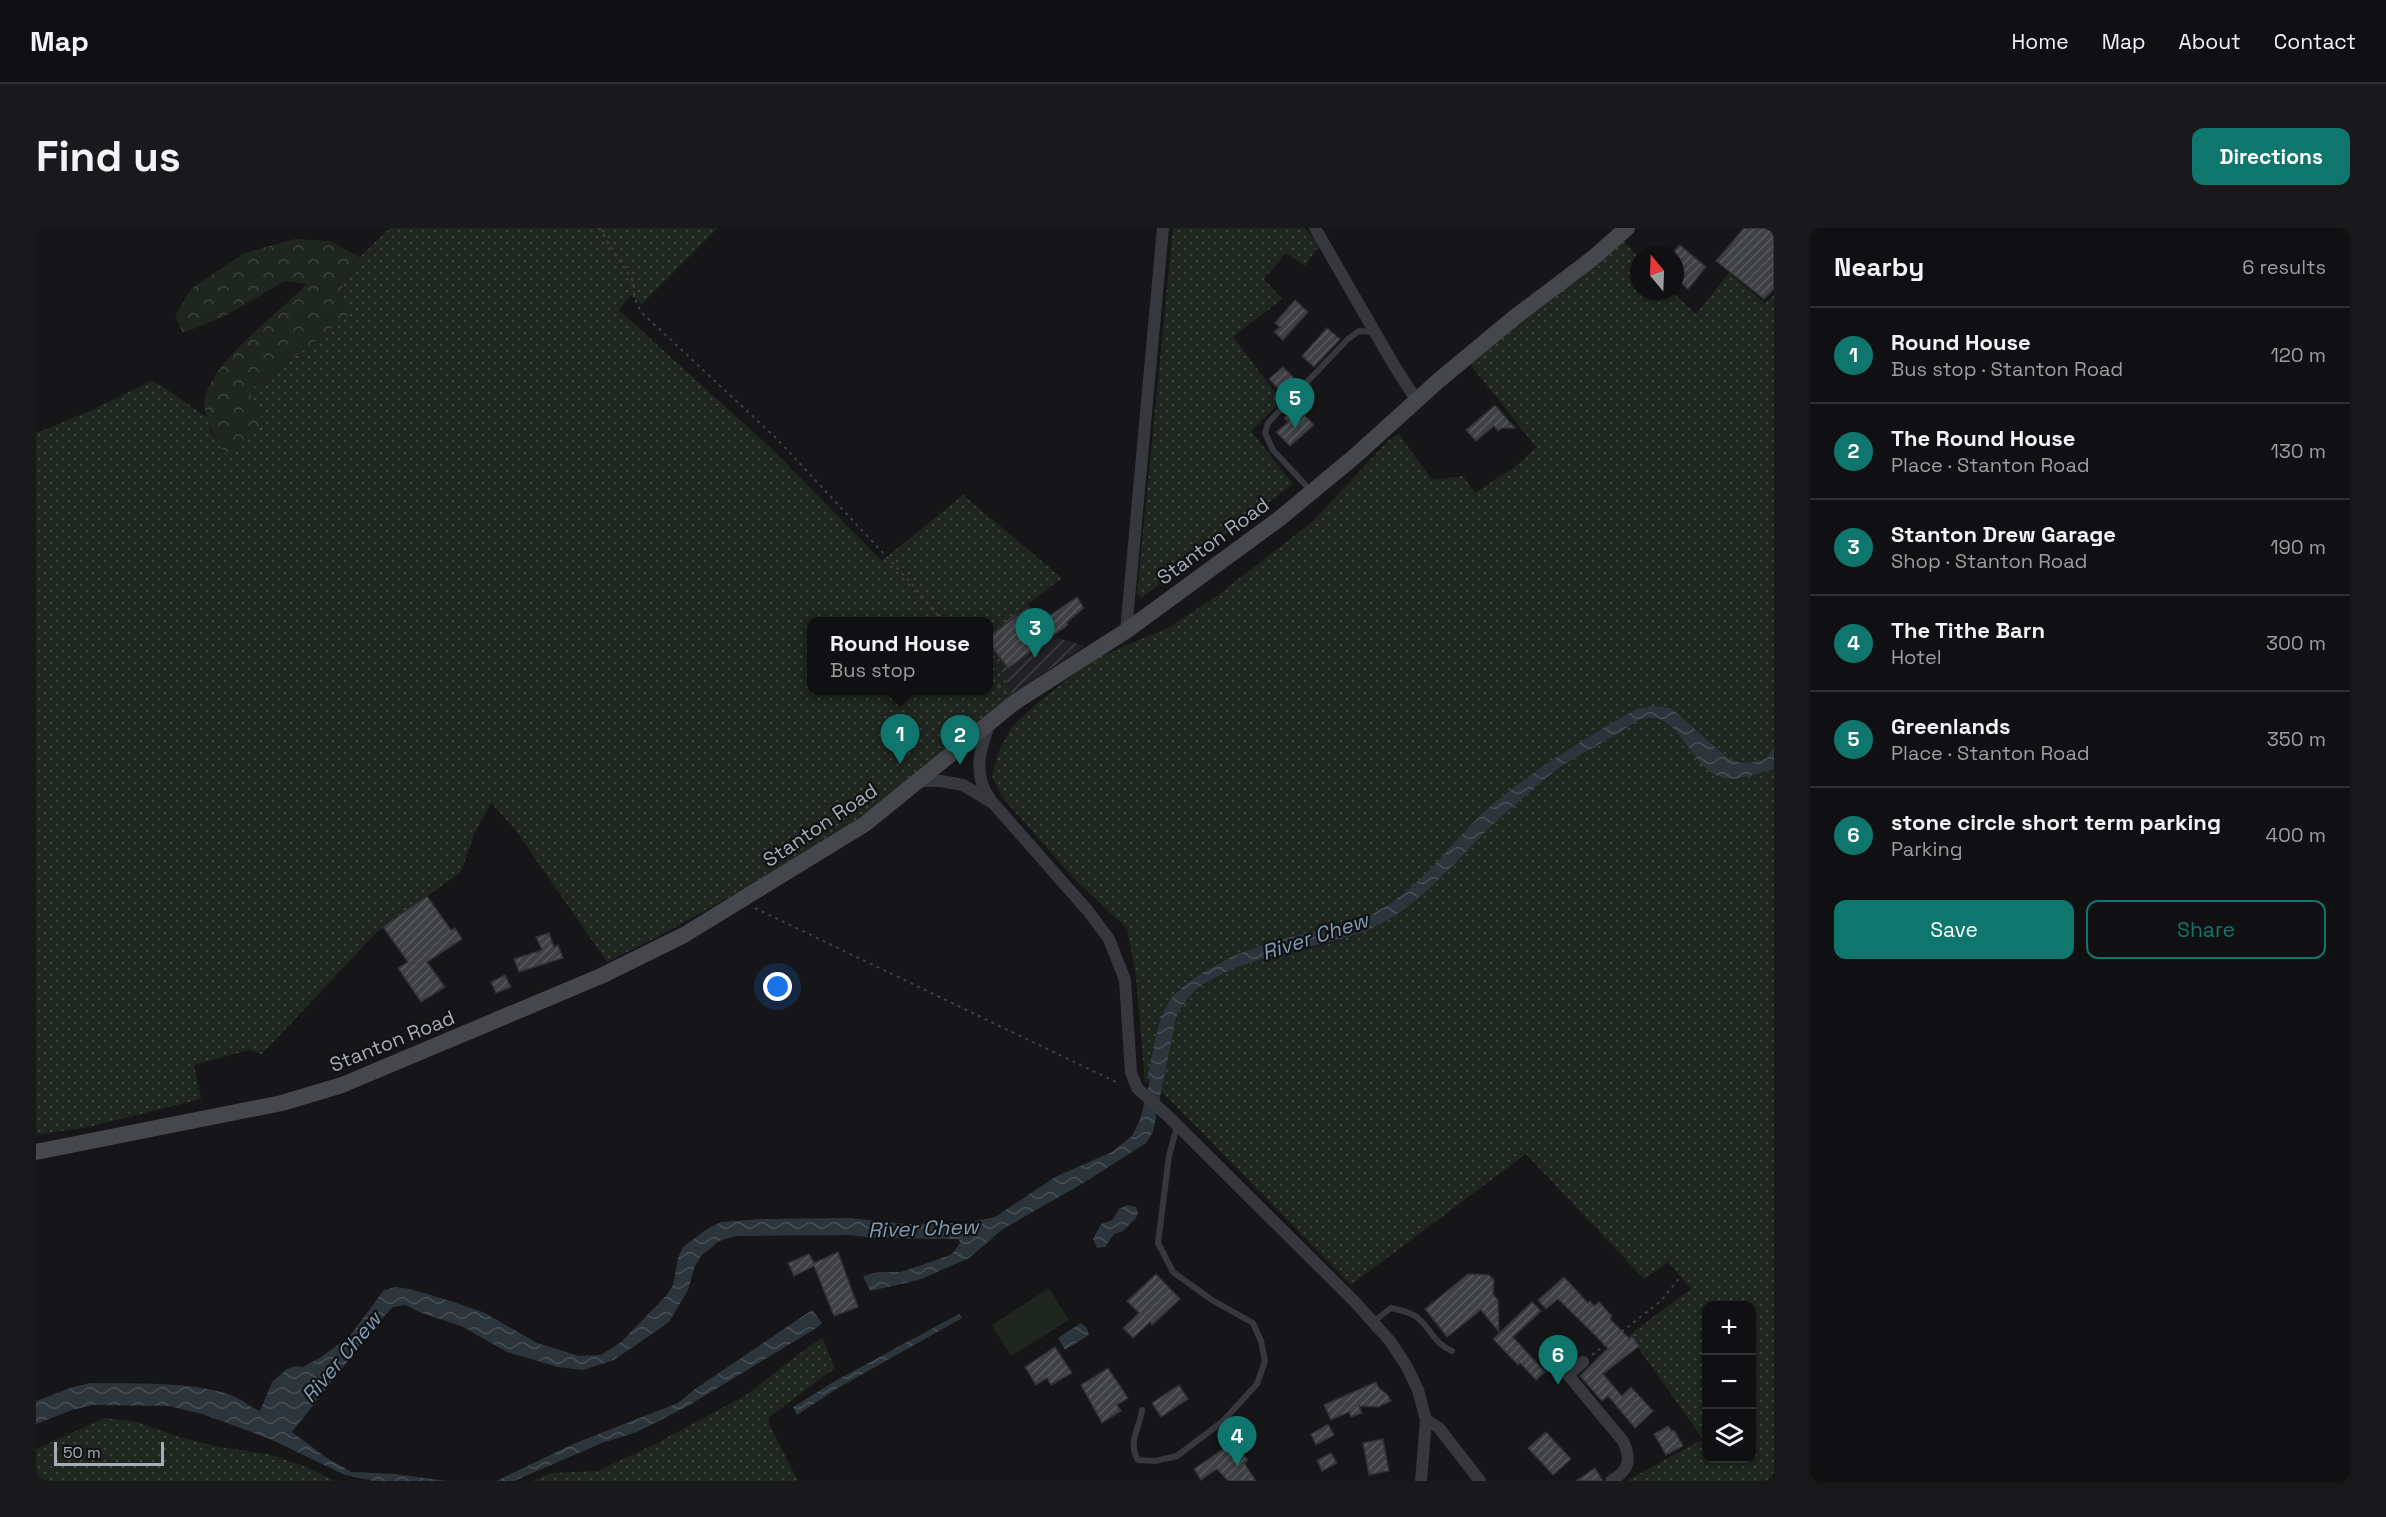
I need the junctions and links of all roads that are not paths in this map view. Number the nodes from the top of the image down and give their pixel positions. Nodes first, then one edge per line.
1 (1163, 228) edge
2 (1316, 228) edge
3 (1627, 228) edge
4 (1375, 332) junction
5 (1417, 401) junction
6 (1312, 492) junction
7 (1125, 631) junction
8 (990, 722) junction
9 (919, 781) junction
10 (993, 803) junction
11 (1173, 1121) junction
12 (36, 1152) edge
13 (1373, 1322) junction
14 (1452, 1351) dead end
15 (1582, 1362) road end
16 (1142, 1410) dead end
17 (1426, 1420) junction
18 (1421, 1481) edge
19 (1480, 1481) edge
20 (1611, 1481) edge

1 - 7 street
2 - 4 street
3 - 5 main road, Stanton Road
4 - 5 street
4 - 6 lane
5 - 6 main road, Stanton Road
6 - 7 main road, Stanton Road
7 - 8 main road, Stanton Road
8 - 9 main road, Stanton Road
8 - 10 street
9 - 10 street
9 - 12 main road, Stanton Road
10 - 11 street
11 - 13 street
11 - 16 lane
13 - 14 lane
13 - 17 street
15 - 20 street
17 - 18 street
17 - 19 street

